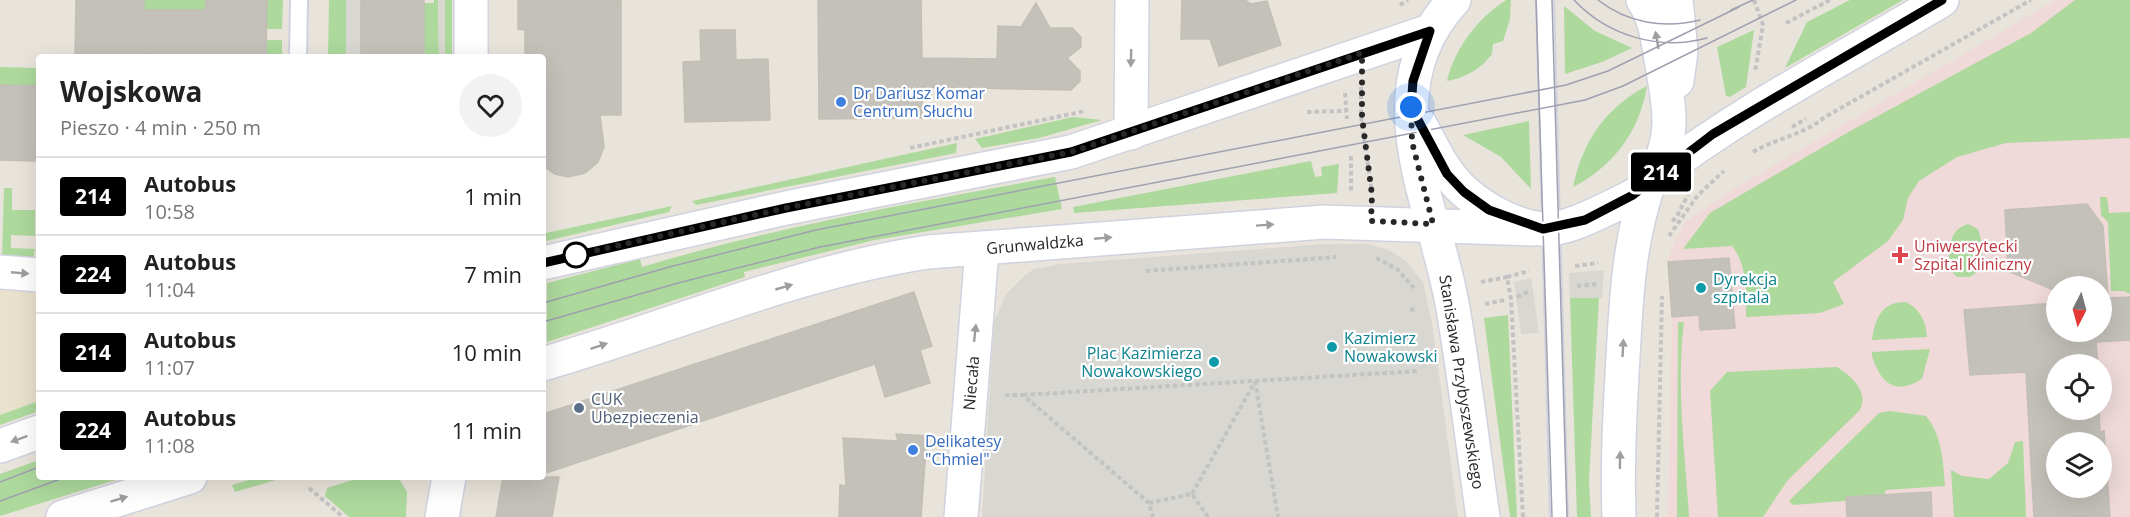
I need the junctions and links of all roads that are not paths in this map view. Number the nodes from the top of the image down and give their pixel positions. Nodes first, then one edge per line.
1 (299, 0) edge
2 (471, 0) edge
3 (1132, 0) edge
4 (1454, 0) edge
5 (1545, 0) edge
6 (1643, 0) edge
7 (1676, 0) edge
8 (1942, 0) edge
9 (1430, 31) junction
10 (298, 54) edge
11 (471, 54) edge
12 (1411, 107) junction
13 (1671, 118) junction
14 (1131, 133) junction
15 (1651, 182) junction
16 (1433, 224) junction
17 (1546, 229) junction
18 (982, 249) junction
19 (546, 262) edge
20 (0, 272) edge
21 (36, 275) edge
22 (546, 363) edge
23 (36, 433) edge
24 (0, 446) edge
25 (180, 480) edge
26 (63, 517) edge
27 (961, 517) edge
28 (1483, 517) edge
29 (1559, 517) edge
30 (1619, 517) edge

1 - 10 lane
2 - 11 street
3 -> 14 street
4 - 9 street, Stanisława Przybyszewskiego
5 - 17 lane
13 -> 6 street
7 - 13 street
8 - 15 street
9 - 12 street, Stanisława Przybyszewskiego
9 - 14 street
12 - 16 street, Stanisława Przybyszewskiego
12 - 17 street
13 - 15 street
14 - 19 street
15 - 17 street, Grunwaldzka
30 -> 15 street
16 - 17 street, Grunwaldzka
18 -> 16 street, Grunwaldzka
16 - 28 street, Stanisława Przybyszewskiego
17 - 29 lane
22 -> 18 street, Grunwaldzka
27 -> 18 street, Niecała
20 -> 21 street
23 -> 24 street
26 -> 25 street

